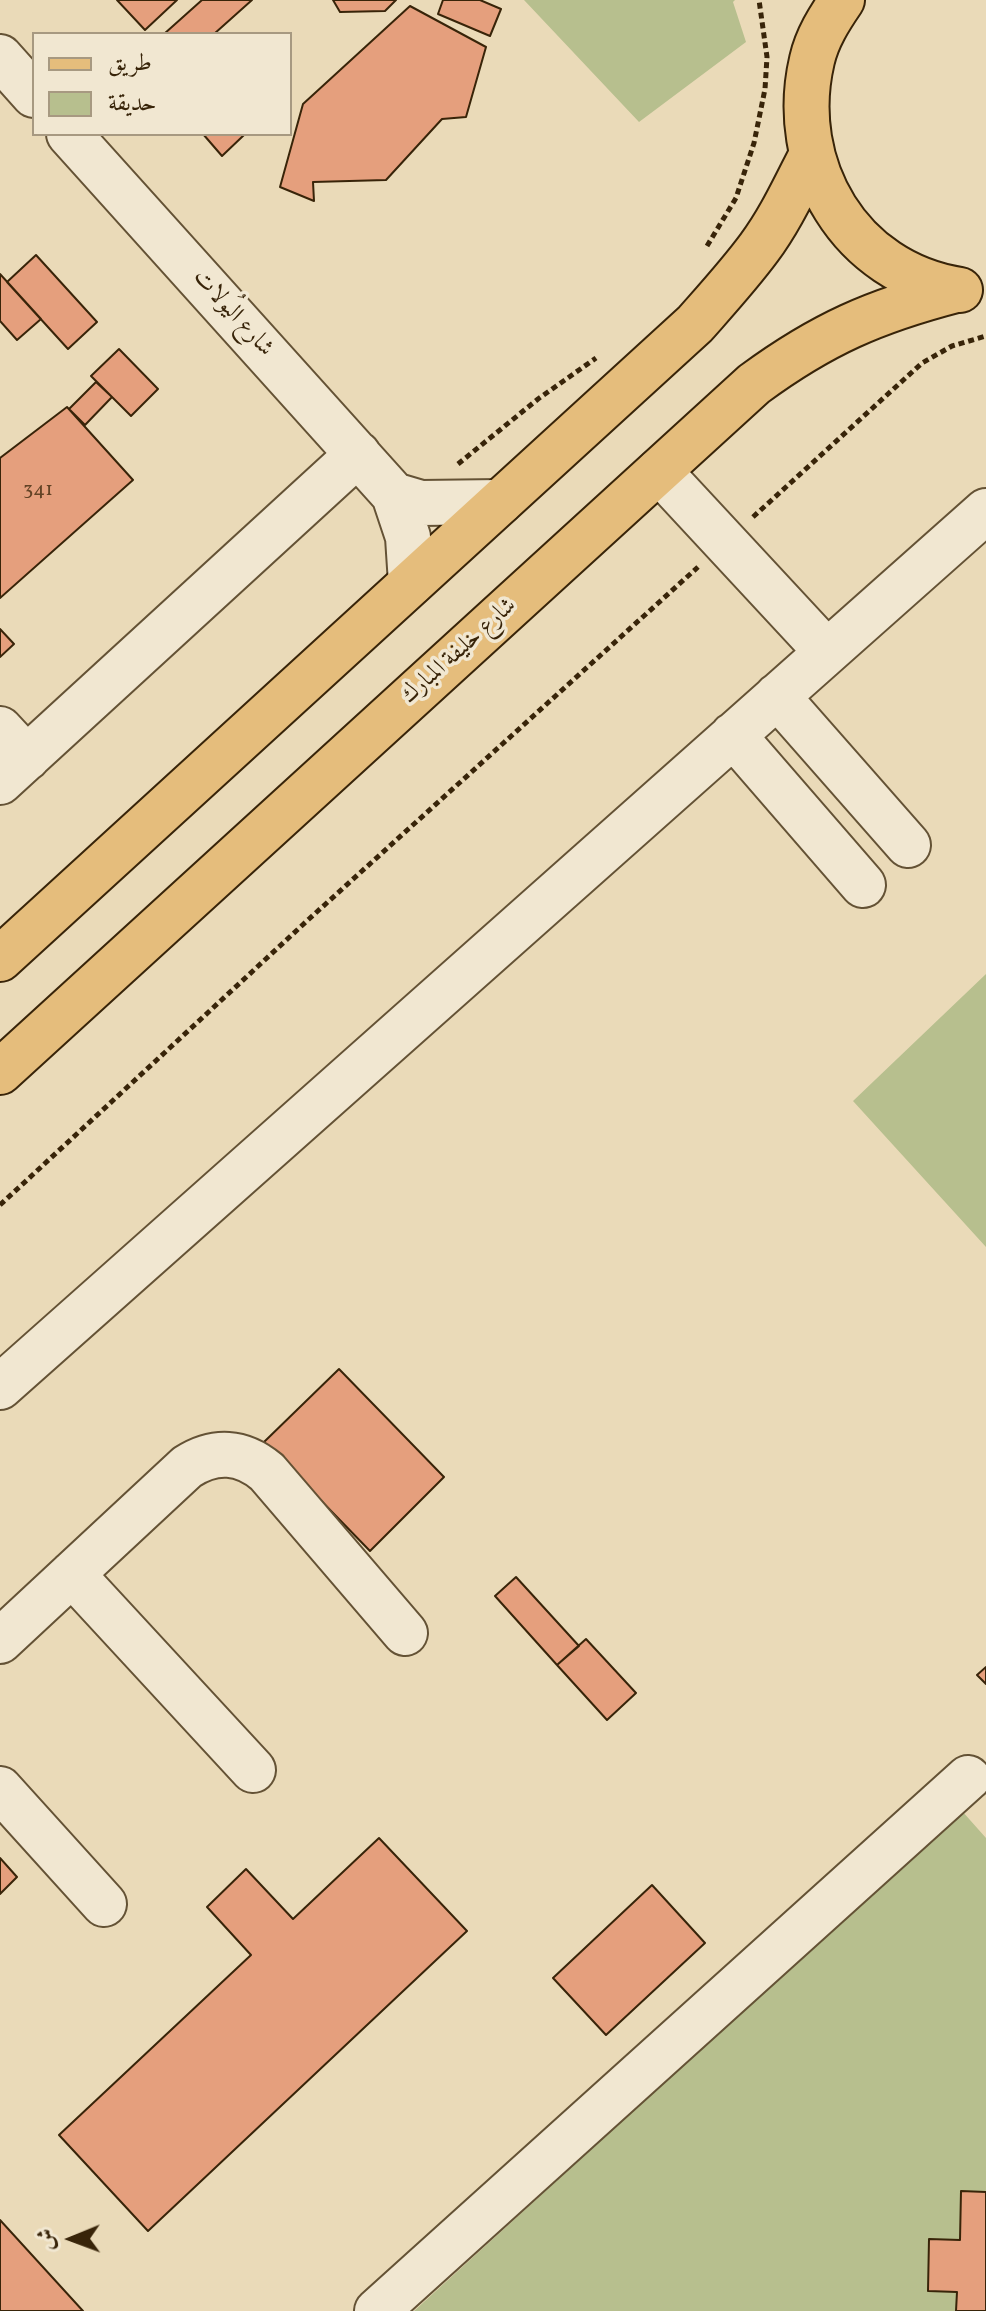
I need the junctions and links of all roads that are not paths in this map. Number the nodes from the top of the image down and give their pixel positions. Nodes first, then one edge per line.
1 (800, 0) edge
2 (842, 0) edge
3 (0, 57) edge
4 (812, 57) junction
5 (32, 93) edge
6 (71, 136) edge
7 (811, 156) junction
8 (971, 291) edge
9 (358, 454) junction
10 (659, 471) junction
11 (408, 499) junction
12 (500, 502) junction
13 (986, 511) edge
14 (411, 583) junction
15 (827, 652) junction
16 (777, 696) junction
17 (733, 735) junction
18 (9, 756) edge
19 (908, 845) dead end
20 (863, 885) dead end
21 (0, 959) edge
22 (0, 1072) edge
23 (0, 1387) edge
24 (72, 1574) junction
25 (6, 1623) edge
26 (405, 1633) dead end
27 (253, 1770) dead end
28 (968, 1778) dead end
29 (0, 1789) edge
30 (104, 1904) dead end
31 (377, 2311) edge

1 - 4 main road
2 - 4 main road
3 - 5 street
4 - 7 main road
6 - 9 street, شارع اليُولات
7 - 8 main road
7 - 12 main road
8 - 10 main road, شارع خليفة المبارك
9 - 11 street, شارع اليُولات
9 - 18 street
10 - 15 street
10 - 22 main road, شارع خليفة المبارك
11 - 12 street
11 - 14 street, شارع اليُولات
12 - 14 main road
13 - 15 street
14 - 21 main road
15 - 16 street
16 - 17 street
16 - 19 street
17 - 20 street
17 - 23 street
24 - 25 street
24 - 26 street
24 - 27 street
28 - 31 street
29 - 30 street

